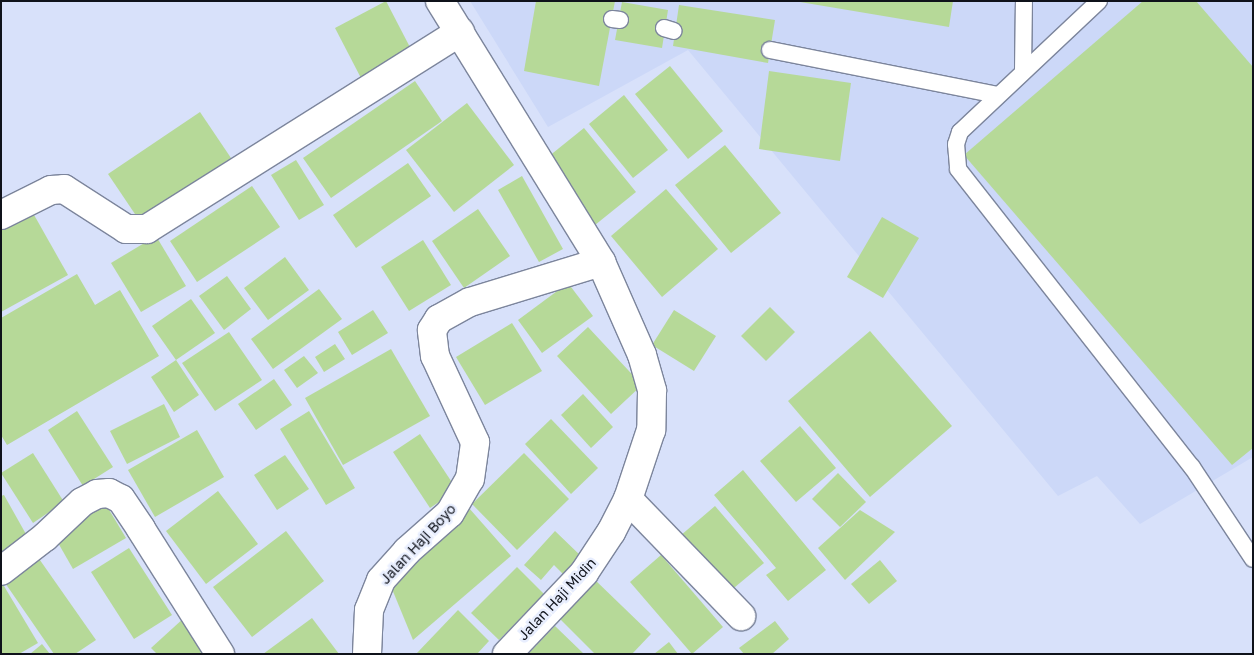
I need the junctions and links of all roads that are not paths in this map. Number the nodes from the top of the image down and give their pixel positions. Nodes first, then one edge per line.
1 (440, 1) edge
2 (1024, 1) edge
3 (1099, 1) edge
4 (460, 32) junction
5 (770, 50) dead end
6 (1023, 70) junction
7 (996, 95) junction
8 (1, 215) edge
9 (601, 262) junction
10 (628, 499) junction
11 (1253, 559) edge
12 (1, 571) edge
13 (741, 616) dead end
14 (220, 654) edge
15 (367, 654) edge
16 (507, 654) edge

1 - 4 street, Jalan Haji Midin
2 - 6 lane
3 - 6 lane
4 - 8 street
4 - 9 street, Jalan Haji Midin
5 - 7 lane
6 - 7 lane
7 - 11 lane
9 - 10 street, Jalan Haji Midin
9 - 15 street, Jalan Haji Boyo
10 - 13 street
10 - 16 street, Jalan Haji Midin
12 - 14 street

